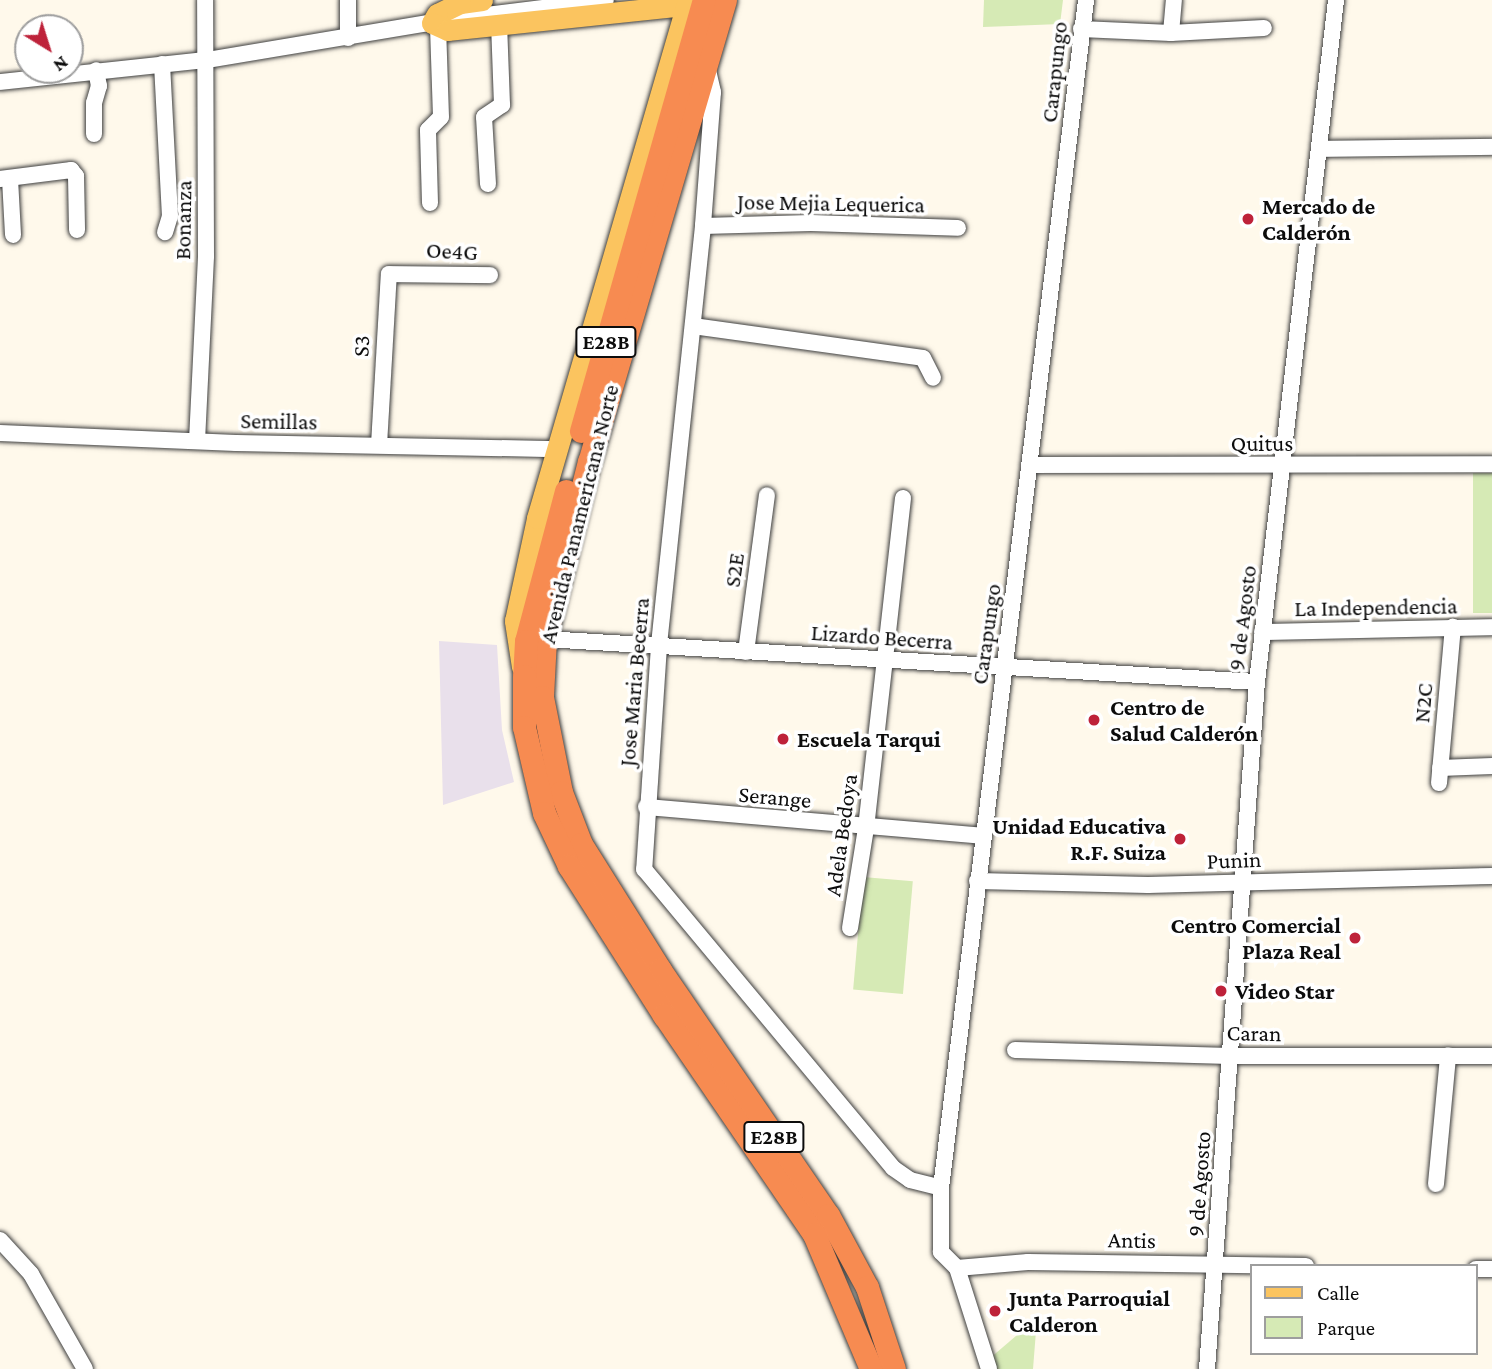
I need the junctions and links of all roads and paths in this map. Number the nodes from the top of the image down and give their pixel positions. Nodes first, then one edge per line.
1 (205, 0) edge
2 (348, 0) edge
3 (606, 0) edge
4 (725, 0) edge
5 (1086, 0) edge
6 (1174, 0) edge
7 (1336, 0) edge
8 (467, 1) edge
9 (693, 2) edge
10 (439, 24) junction
11 (499, 24) junction
12 (1265, 28) dead end
13 (1082, 29) junction
14 (1171, 33) junction
15 (348, 38) junction
16 (207, 60) junction
17 (706, 60) junction
18 (162, 64) junction
19 (96, 70) junction
20 (0, 82) edge
21 (94, 134) dead end
22 (1492, 147) edge
23 (1320, 149) junction
24 (5, 179) edge
25 (488, 184) dead end
26 (430, 203) dead end
27 (703, 226) junction
28 (958, 228) dead end
29 (77, 230) dead end
30 (164, 232) dead end
31 (13, 235) dead end
32 (412, 272) joint
33 (490, 275) dead end
34 (693, 326) junction
35 (933, 378) dead end
36 (0, 433) edge
37 (197, 441) junction
38 (379, 445) junction
39 (558, 449) junction
40 (1492, 464) edge
41 (1032, 465) junction
42 (1282, 466) junction
43 (767, 495) dead end
44 (903, 498) dead end
45 (1453, 627) junction
46 (1492, 627) edge
47 (1262, 632) junction
48 (545, 639) junction
49 (659, 646) junction
50 (746, 652) junction
51 (887, 660) junction
52 (1005, 668) junction
53 (524, 676) junction
54 (1257, 682) junction
55 (1492, 766) edge
56 (646, 807) junction
57 (866, 828) junction
58 (983, 836) junction
59 (1492, 876) edge
60 (977, 881) junction
61 (1244, 883) junction
62 (850, 928) dead end
63 (1015, 1050) dead end
64 (1230, 1056) junction
65 (1448, 1056) junction
66 (1492, 1056) edge
67 (1436, 1184) dead end
68 (941, 1188) junction
69 (0, 1240) edge
70 (1217, 1264) junction
71 (1250, 1265) edge
72 (957, 1268) junction
73 (85, 1369) edge
74 (871, 1369) edge
75 (894, 1369) edge
76 (989, 1369) edge
77 (1207, 1369) edge

1 - 16 street, Bonanza
2 - 15 street
3 - 10 street
4 - 17 highway, Avenida Panamericana Norte / E28B
5 - 13 street, Carapungo
6 - 14 street
7 - 23 street, 9 de Agosto
8 - 10 main road
9 - 11 main road
9 - 39 main road, Avenida Panamericana Norte
9 - 53 highway, Avenida Panamericana Norte / E28B
10 - 11 main road
10 - 15 street
10 - 26 street
11 - 25 street
12 - 14 street
13 - 14 street
13 - 41 street, Carapungo
15 - 16 street
16 - 18 street
16 - 37 street, Bonanza
17 - 27 street, Jose Maria Becerra
17 - 48 highway, Avenida Panamericana Norte / E28B
18 - 19 street
18 - 30 street
19 - 20 street
19 - 21 street
22 - 23 street
23 - 42 street, 9 de Agosto
24 - 29 street
24 - 31 street
27 - 28 street, Jose Mejia Lequerica
27 - 34 street, Jose Maria Becerra
32 - 33 street, Oe4G
32 - 38 street, S3
34 - 35 street
34 - 49 street, Jose Maria Becerra
36 - 37 street, Semillas
37 - 38 street, Semillas
38 - 39 street, Semillas
39 - 53 main road, Avenida Panamericana Norte
40 - 42 street, Quitus
41 - 42 street, Quitus
41 - 52 street, Carapungo
42 - 47 street, 9 de Agosto
43 - 50 street, S2E
44 - 51 street, Adela Bedoya
45 - 46 street, La Independencia
45 - 47 street, La Independencia
45 - 55 street, N2C
47 - 54 street, 9 de Agosto
48 - 49 street, Lizardo Becerra
48 - 75 highway, Avenida Panamericana Norte / E28B
49 - 50 street, Lizardo Becerra
49 - 56 street, Jose Maria Becerra
50 - 51 street, Lizardo Becerra
51 - 52 street, Lizardo Becerra
51 - 57 street, Adela Bedoya
52 - 54 street, Lizardo Becerra
52 - 58 street, Carapungo
53 - 74 highway, Avenida Panamericana Norte / E28B
54 - 61 street, 9 de Agosto
56 - 57 street, Serange
56 - 68 street, Jose Maria Becerra
57 - 58 street, Serange
57 - 62 street, Adela Bedoya
58 - 60 street, Carapungo
59 - 61 street, Punin
60 - 61 street, Punin
60 - 68 street, Carapungo
61 - 64 street, 9 de Agosto
63 - 64 street, Caran
64 - 65 street, Caran
64 - 70 street, 9 de Agosto
65 - 66 street, Caran
65 - 67 street
68 - 72 street, Carapungo
69 - 73 street
70 - 71 street, Antis
70 - 72 street, Antis
70 - 77 street, 9 de Agosto
72 - 76 street, Carapungo

